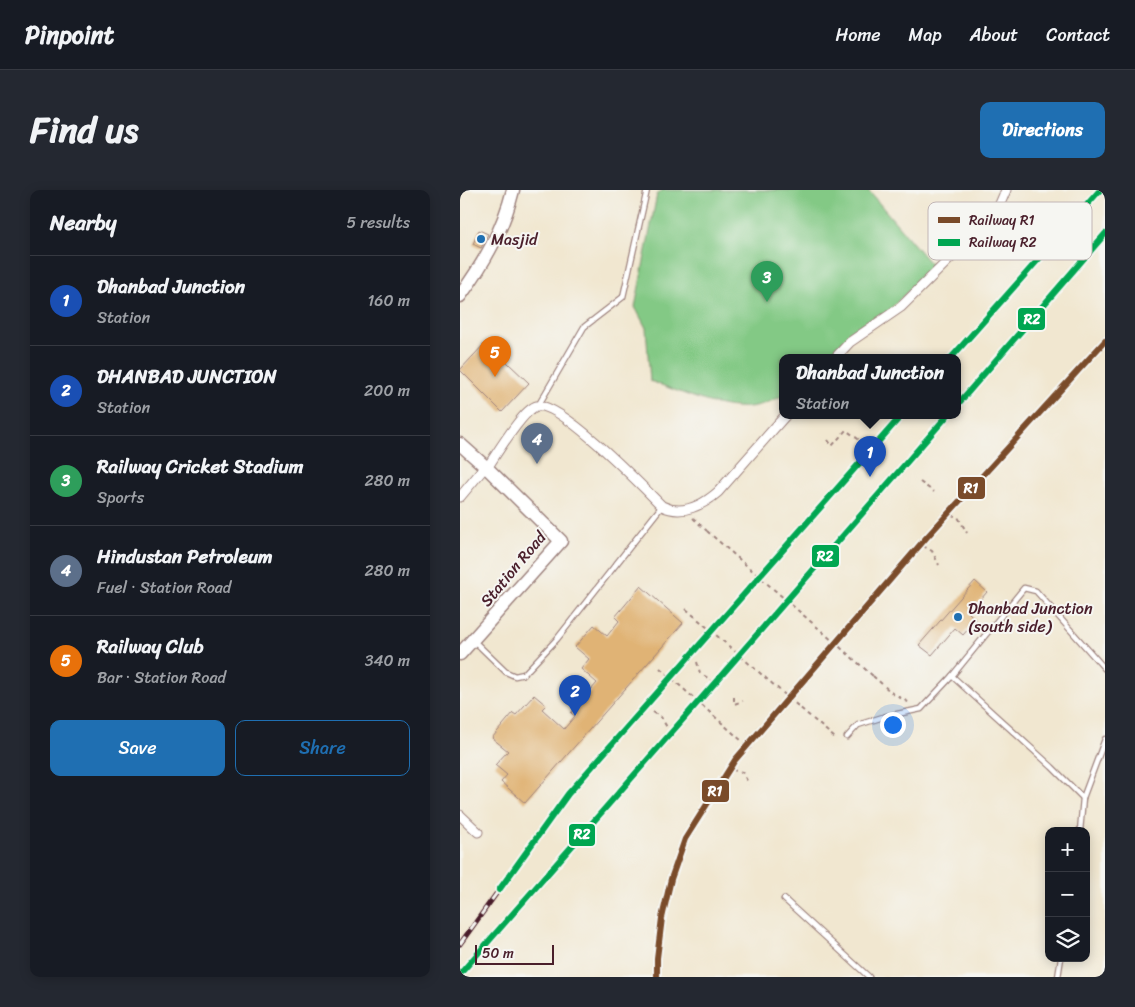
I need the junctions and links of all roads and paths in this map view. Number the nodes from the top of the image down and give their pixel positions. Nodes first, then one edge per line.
1 (513, 190) edge
2 (647, 190) edge
3 (1006, 190) edge
4 (1001, 202) edge
5 (948, 260) edge
6 (460, 296) edge
7 (839, 354) edge
8 (538, 406) junction
9 (782, 419) edge
10 (828, 440) dead end
11 (862, 442) dead end
12 (460, 444) edge
13 (486, 468) junction
14 (920, 482) dead end
15 (934, 492) dead end
16 (460, 497) edge
17 (662, 506) junction
18 (689, 515) dead end
19 (951, 515) dead end
20 (967, 533) dead end
21 (923, 546) dead end
22 (939, 565) dead end
23 (686, 609) dead end
24 (473, 640) junction
25 (460, 654) edge
26 (697, 662) dead end
27 (660, 668) dead end
28 (1105, 669) edge
29 (952, 676) junction
30 (711, 680) dead end
31 (734, 697) dead end
32 (743, 702) dead end
33 (921, 709) junction
34 (653, 712) dead end
35 (668, 730) dead end
36 (847, 737) dead end
37 (835, 738) dead end
38 (1105, 740) edge
39 (751, 749) dead end
40 (732, 770) dead end
41 (748, 784) dead end
42 (1083, 798) junction
43 (460, 815) edge
44 (1080, 827) edge
45 (478, 832) dead end
46 (784, 899) dead end
47 (1060, 962) edge
48 (869, 977) edge
49 (1058, 977) edge

1 - 6 street
2 - 8 lane
3 - 4 street
5 - 7 street
8 - 13 street
8 - 17 street
9 - 17 street
10 - 11 path
12 - 13 street, Station Road
13 - 16 street
13 - 24 street, Station Road
14 - 15 path
17 - 24 lane
18 - 33 path, bridge
19 - 20 path
21 - 22 path
23 - 37 path, bridge
24 - 25 street, Station Road
26 - 30 path
27 - 39 path, bridge
28 - 29 lane
29 - 33 lane
29 - 42 lane
31 - 32 path
33 - 36 lane
34 - 35 path
38 - 42 lane
40 - 41 path
42 - 44 lane
43 - 45 street
46 - 48 lane
47 - 49 lane

